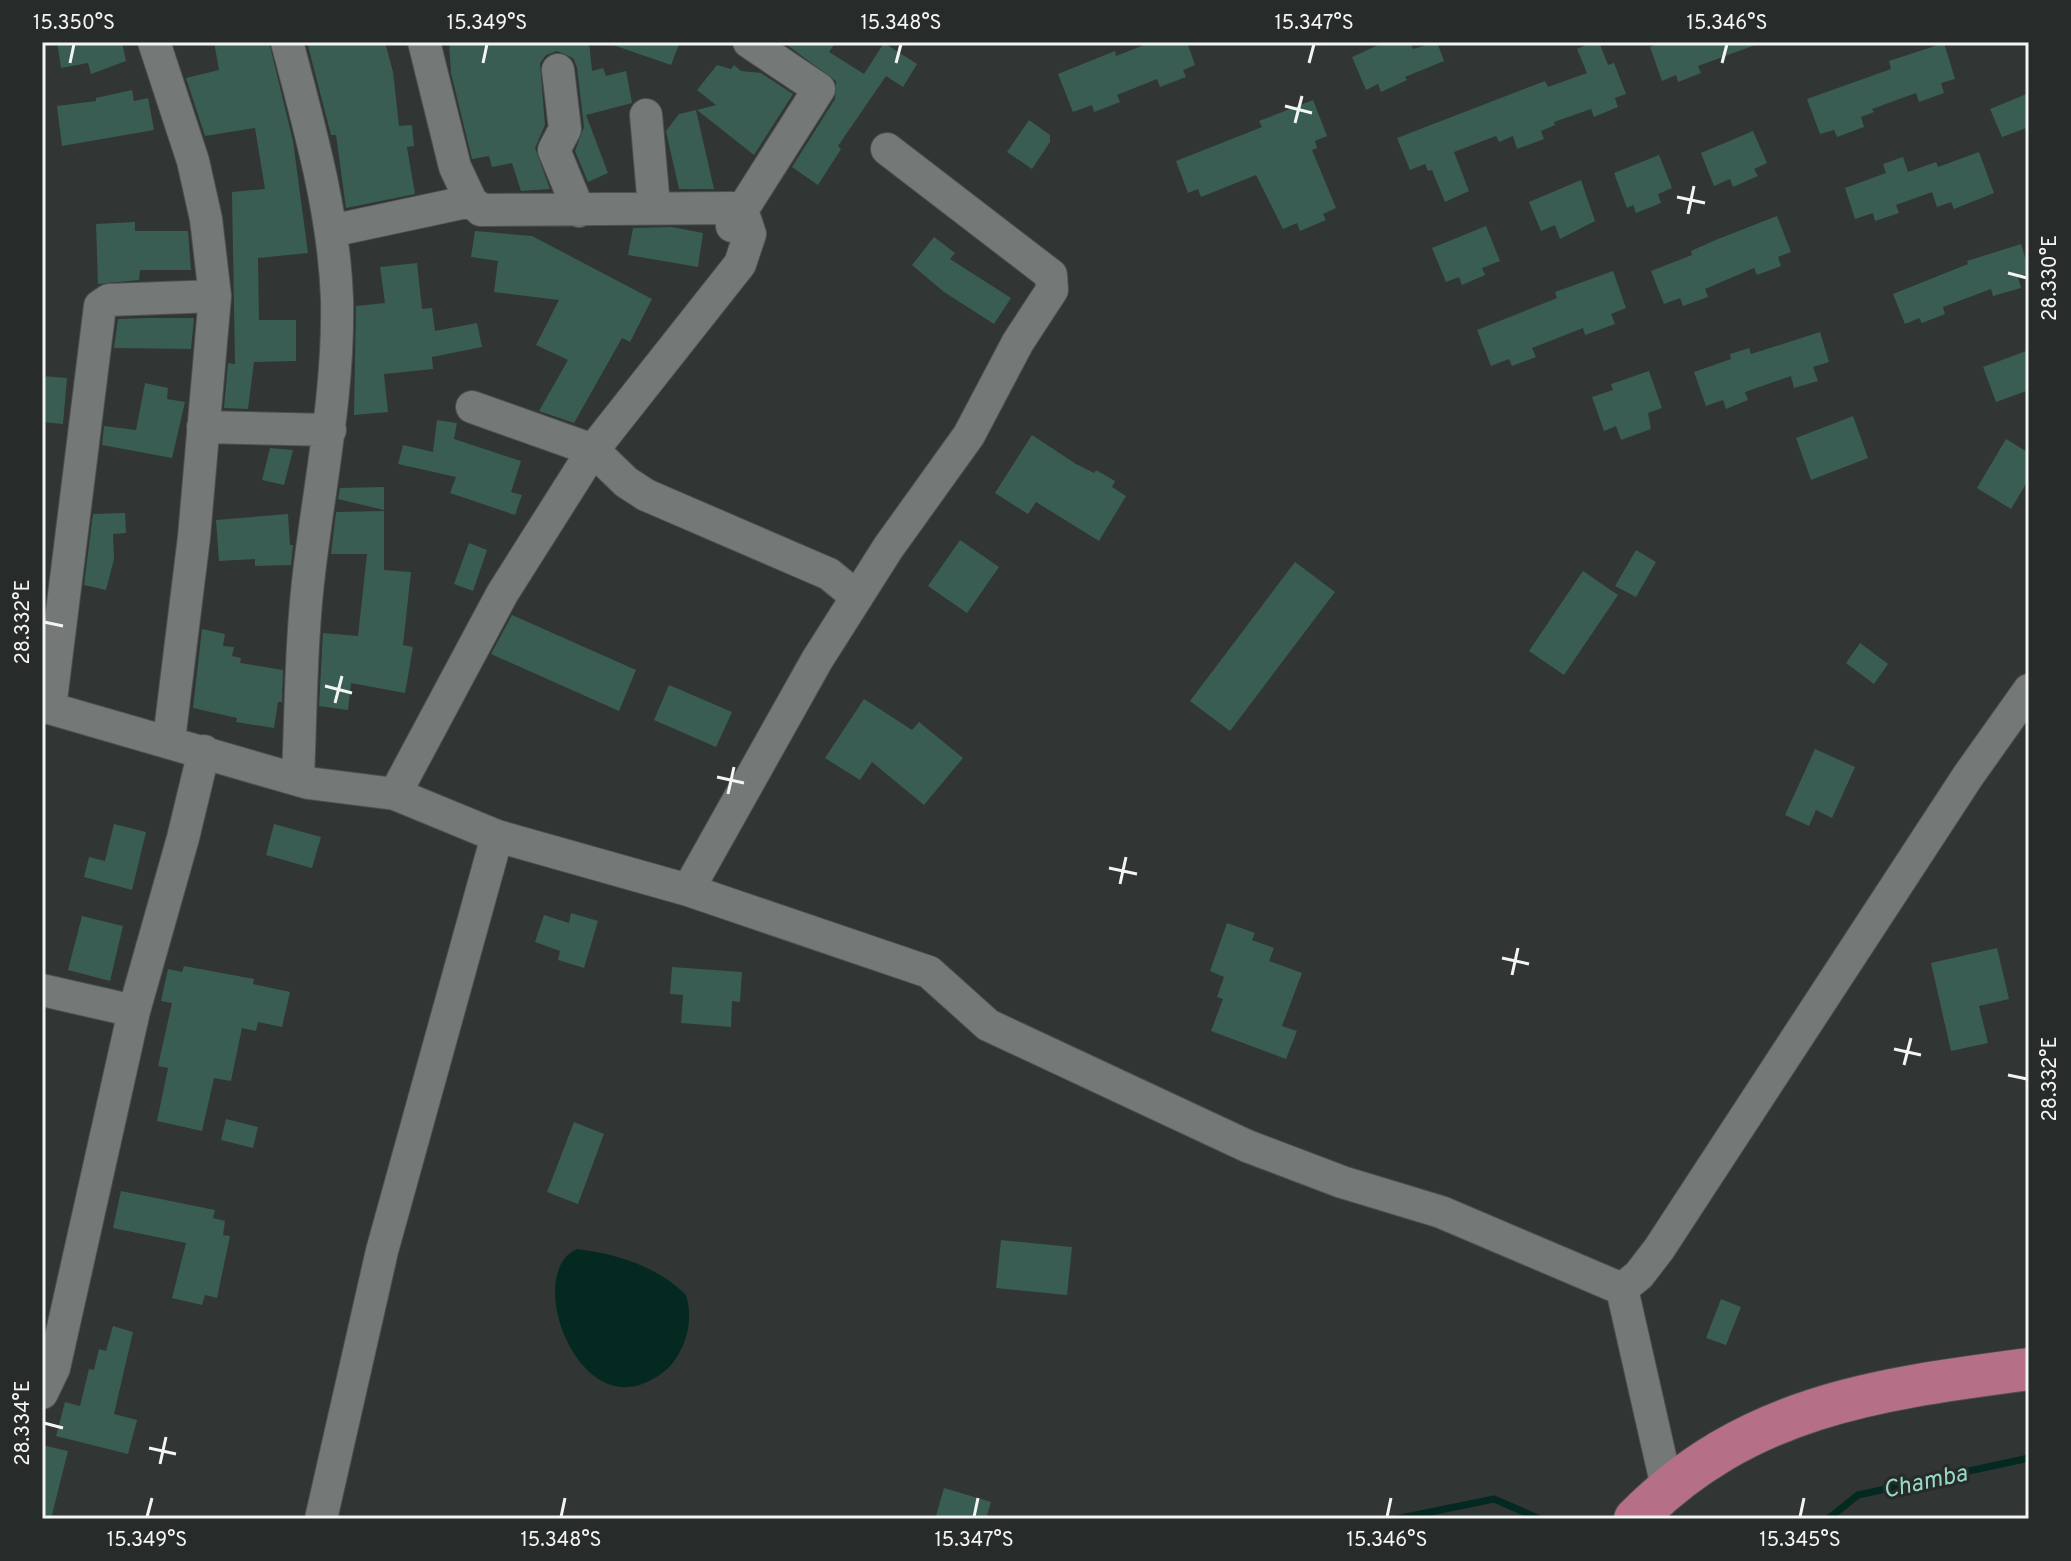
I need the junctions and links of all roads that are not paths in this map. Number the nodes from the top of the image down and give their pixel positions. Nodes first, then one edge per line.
1 (154, 42) edge
2 (287, 42) edge
3 (424, 42) edge
4 (749, 42) edge
5 (558, 70) dead end
6 (646, 115) dead end
7 (887, 149) dead end
8 (471, 201) junction
9 (654, 206) junction
10 (579, 211) junction
11 (732, 226) junction
12 (331, 231) junction
13 (215, 296) junction
14 (472, 407) dead end
15 (203, 427) junction
16 (330, 430) junction
17 (593, 450) junction
18 (857, 597) junction
19 (2029, 690) edge
20 (46, 707) edge
21 (169, 740) junction
22 (204, 751) junction
23 (298, 778) junction
24 (395, 794) junction
25 (497, 836) junction
26 (688, 890) junction
27 (42, 990) edge
28 (134, 1011) junction
29 (1622, 1289) junction
30 (2029, 1369) edge
31 (42, 1393) edge
32 (1667, 1487) junction
33 (321, 1519) edge
34 (1635, 1519) edge

1 - 13 street
2 - 12 street
3 - 8 street
4 - 11 street
5 - 10 street
6 - 9 street
7 - 18 street
8 - 10 street
8 - 12 street
9 - 10 street
9 - 11 street
11 - 17 street
12 - 16 street
13 - 15 street
13 - 20 street
14 - 17 street
15 - 16 street
15 - 21 street
16 - 23 street
17 - 18 street
17 - 24 street
18 - 26 street
19 - 29 street
20 - 21 street
21 - 22 street
22 - 23 street
22 - 28 street
23 - 24 street
24 - 25 street
25 - 26 street
25 - 33 street
26 - 29 street
27 - 28 street
28 - 31 street
29 - 32 street
30 - 32 main road
32 - 34 main road

